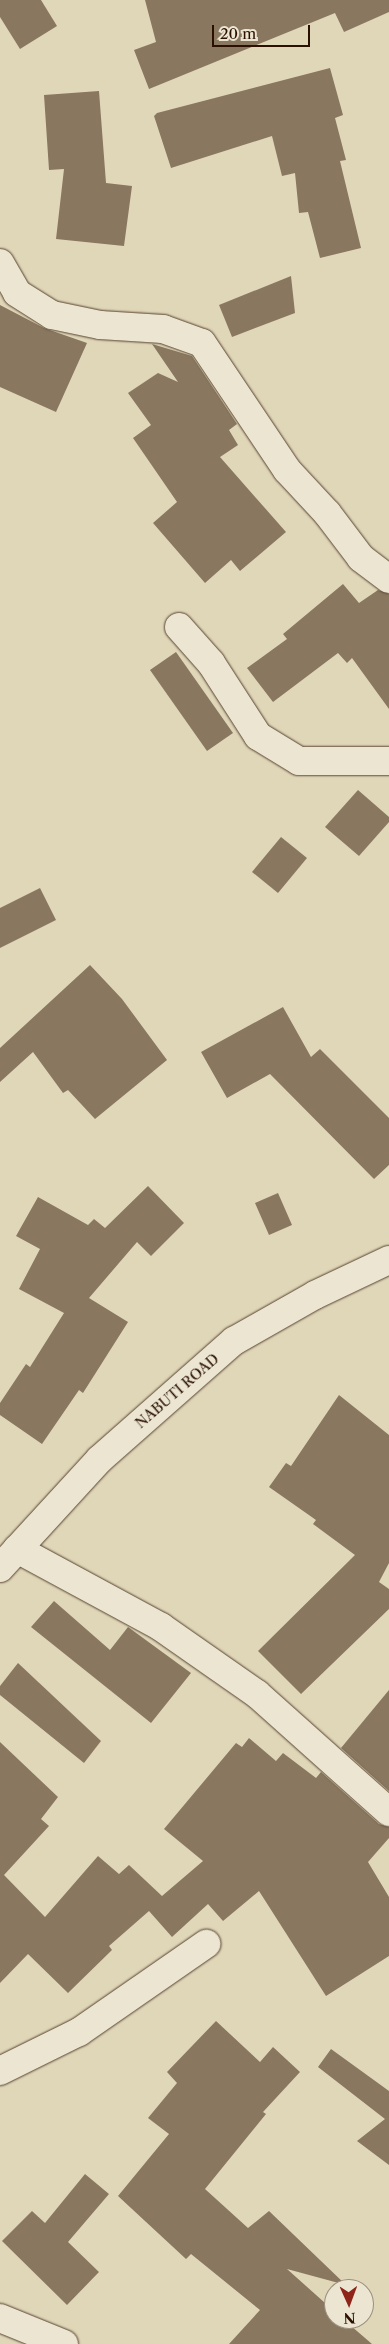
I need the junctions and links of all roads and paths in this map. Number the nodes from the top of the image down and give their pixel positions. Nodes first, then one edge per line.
1 (0, 263) edge
2 (389, 579) edge
3 (179, 627) dead end
4 (389, 760) edge
5 (389, 1260) edge
6 (8, 1559) edge
7 (389, 1812) edge
8 (206, 1944) dead end
9 (0, 2071) edge
10 (0, 2318) edge
11 (64, 2344) edge

1 - 2 street
3 - 4 street
5 - 6 street, NABUTI ROAD
6 - 7 street
8 - 9 street
10 - 11 street

